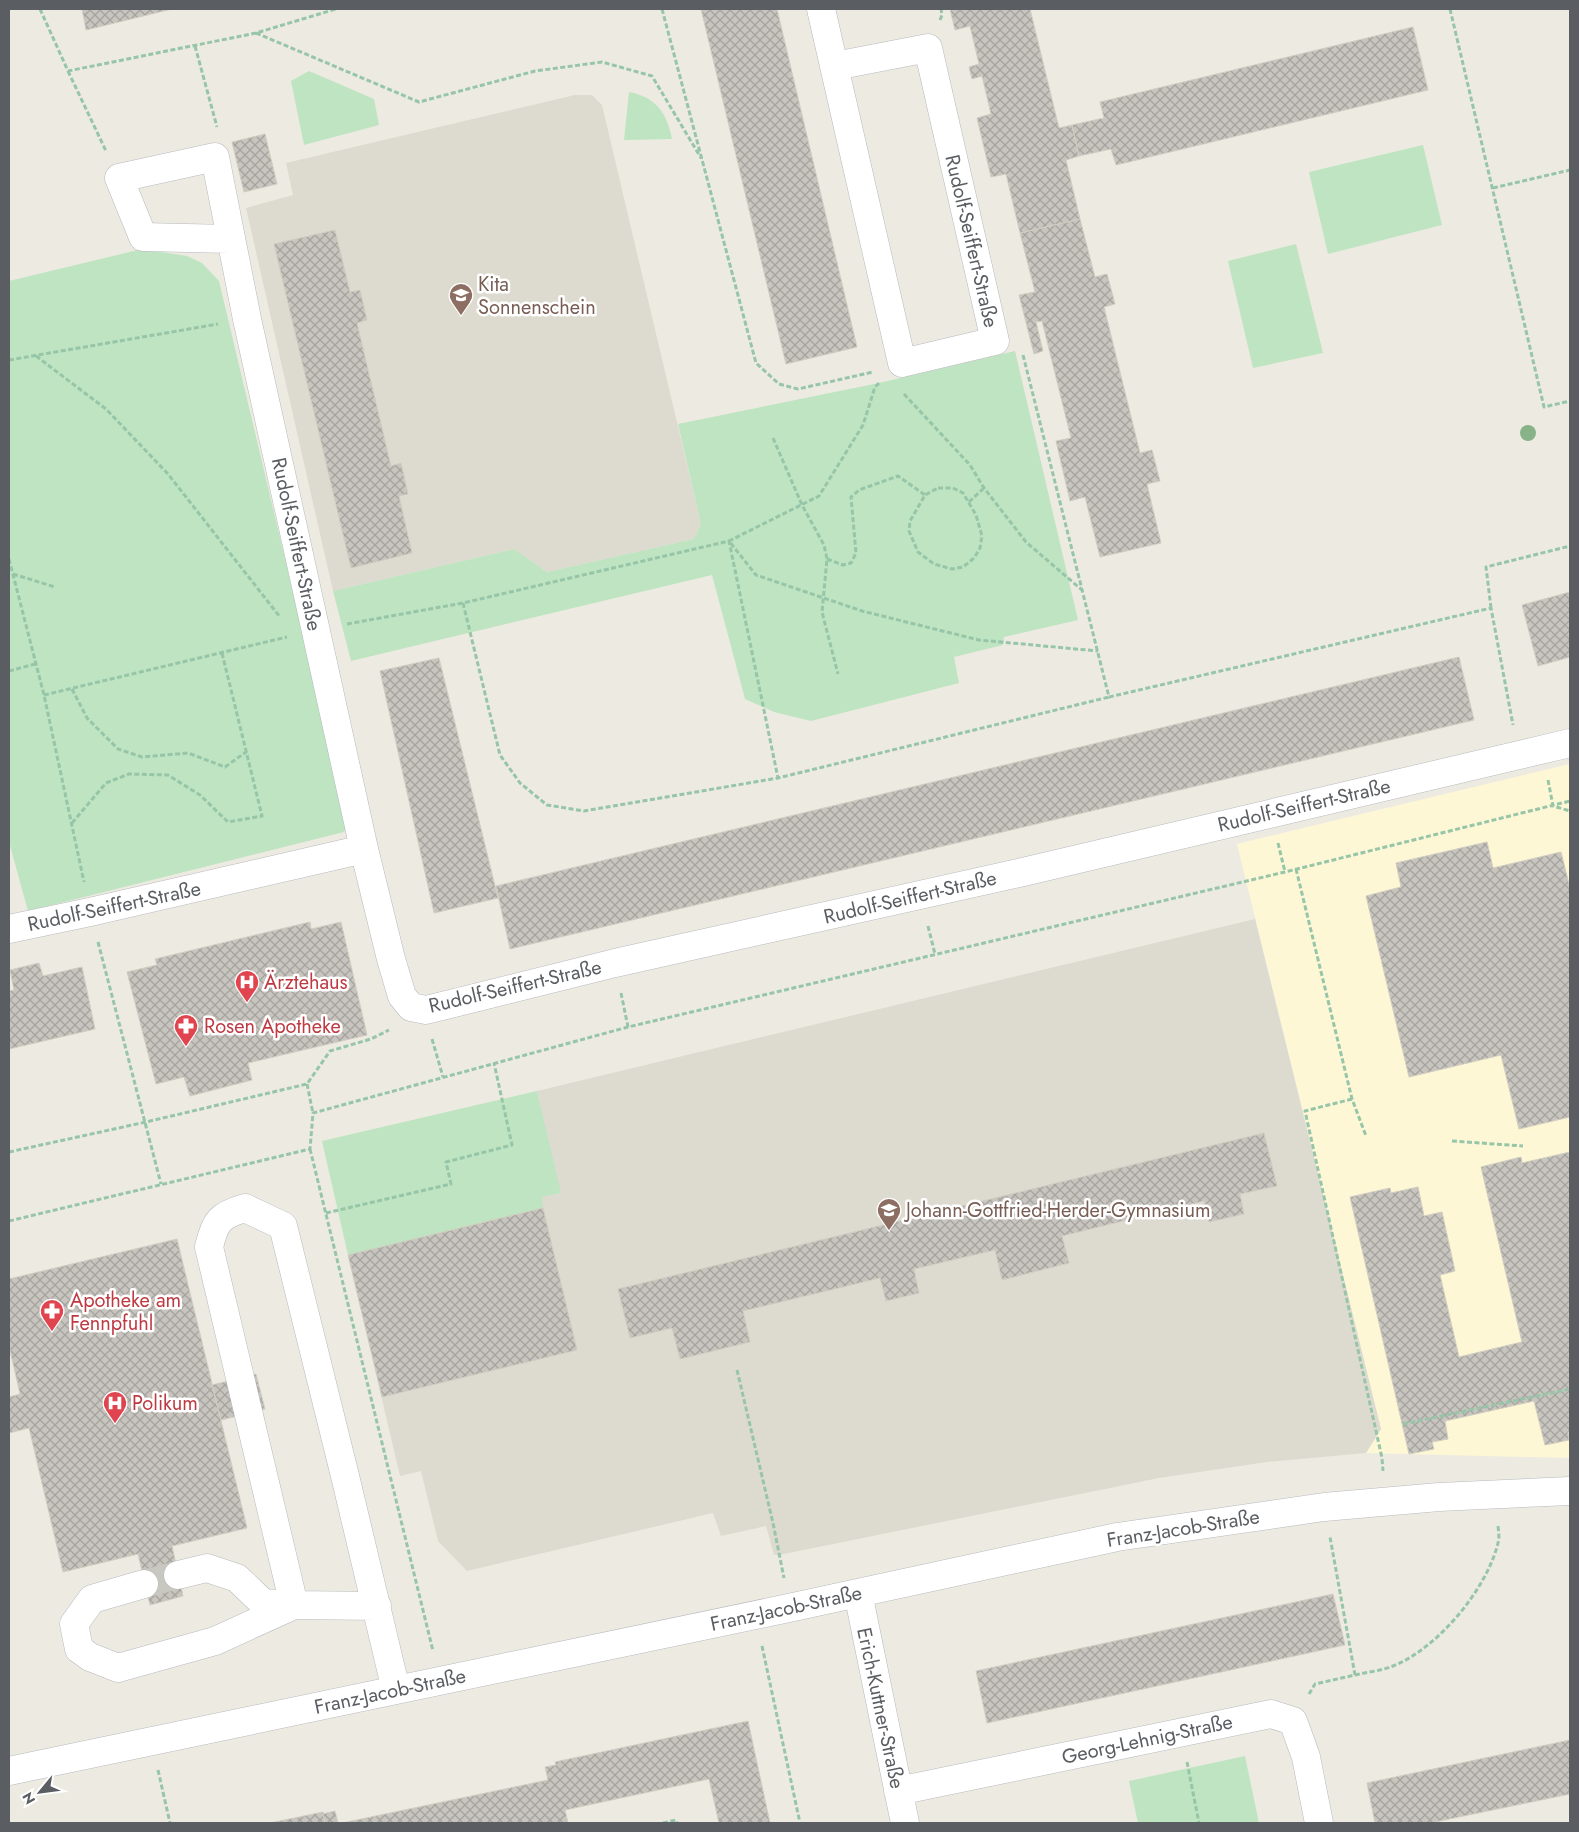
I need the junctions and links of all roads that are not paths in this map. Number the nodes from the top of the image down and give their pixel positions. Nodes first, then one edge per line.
1 (821, 9) edge
2 (835, 66) junction
3 (230, 239) junction
4 (1570, 743) edge
5 (364, 849) junction
6 (9, 929) edge
7 (1570, 1491) edge
8 (178, 1575) tunnel mouth
9 (144, 1584) tunnel mouth
10 (858, 1593) junction
11 (294, 1605) junction
12 (376, 1606) junction
13 (396, 1690) junction
14 (9, 1772) edge
15 (898, 1791) junction
16 (905, 1823) edge
17 (1319, 1823) edge

1 - 2 street
2 - 2 street, Rudolf-Seiffert-Straße
3 - 3 street, Rudolf-Seiffert-Straße
3 - 5 street, Rudolf-Seiffert-Straße
4 - 5 street, Rudolf-Seiffert-Straße
5 - 6 street, Rudolf-Seiffert-Straße
7 - 10 street, Franz-Jacob-Straße
8 - 11 street
9 - 11 street
10 - 13 street, Franz-Jacob-Straße
10 - 15 street, Erich-Kuttner-Straße
11 - 12 street
11 - 12 street
12 - 13 street
13 - 14 street, Franz-Jacob-Straße
15 - 16 street, Erich-Kuttner-Straße
15 - 17 street, Georg-Lehnig-Straße

